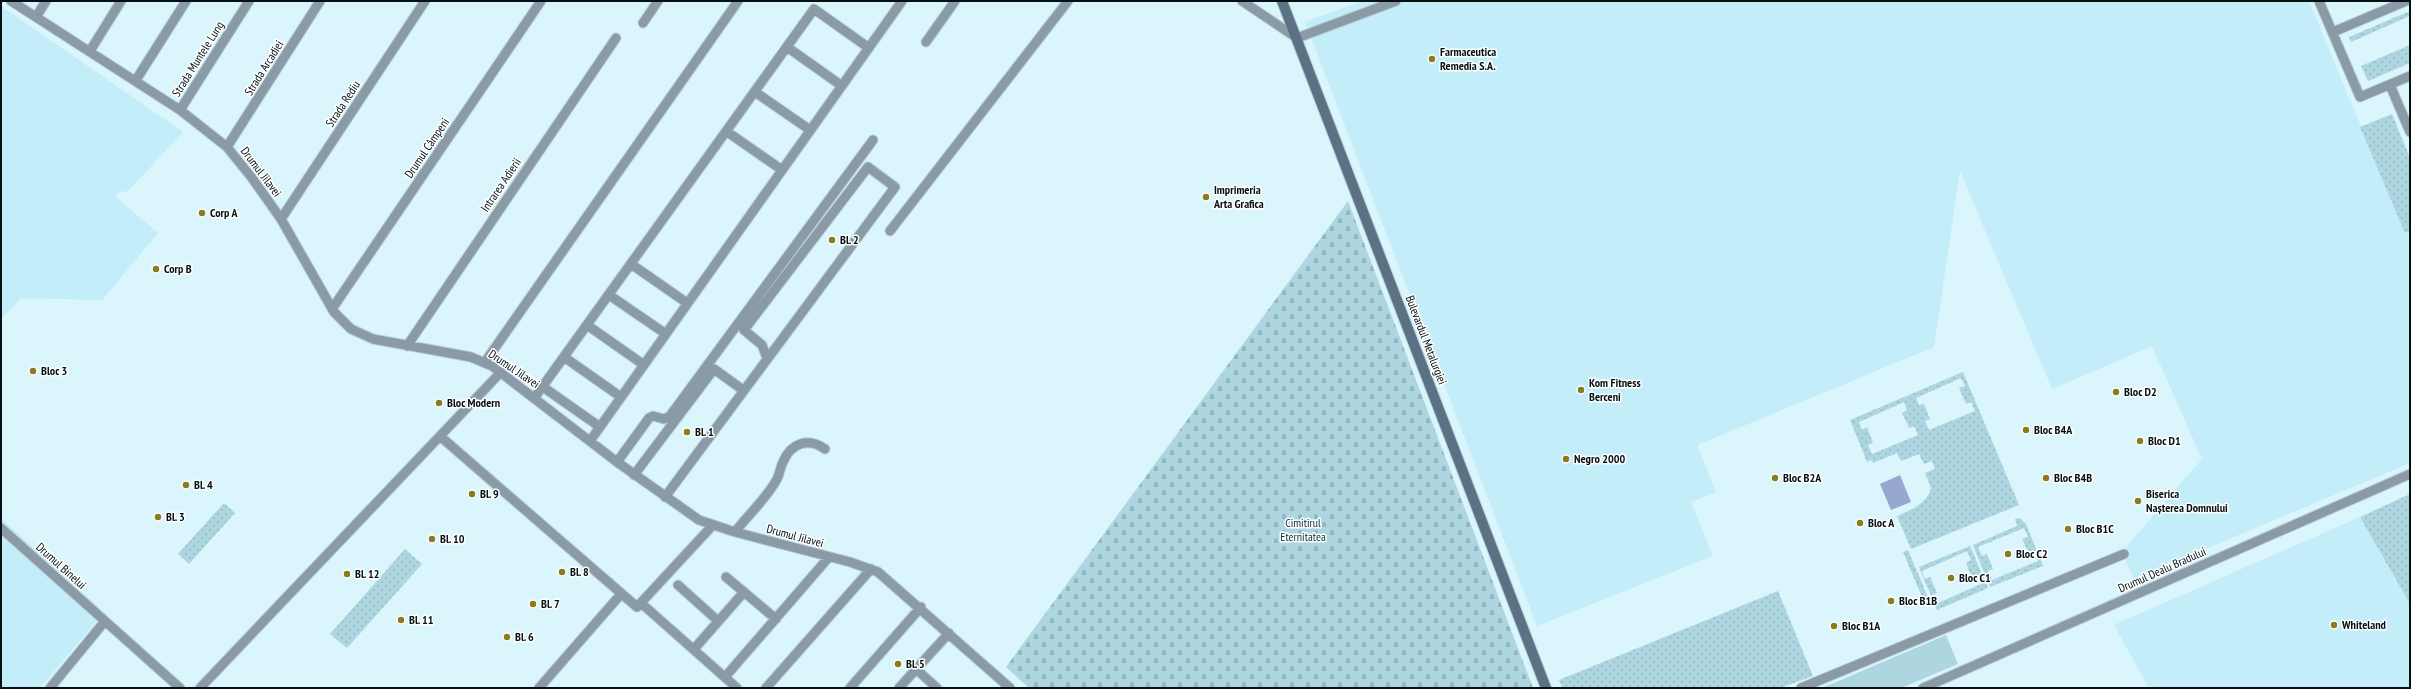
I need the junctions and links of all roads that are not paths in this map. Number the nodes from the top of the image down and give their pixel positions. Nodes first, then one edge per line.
1 (11, 1) edge
2 (46, 1) edge
3 (121, 1) edge
4 (186, 1) edge
5 (249, 1) edge
6 (320, 1) edge
7 (425, 1) edge
8 (541, 1) edge
9 (658, 1) edge
10 (738, 1) edge
11 (819, 1) edge
12 (902, 1) edge
13 (956, 1) edge
14 (1068, 1) edge
15 (1242, 1) edge
16 (1282, 1) edge
17 (1396, 1) edge
18 (2319, 1) edge
19 (2406, 1) edge
20 (814, 9) junction
21 (36, 17) junction
22 (643, 23) dead end
23 (2332, 32) junction
24 (616, 38) dead end
25 (1297, 38) junction
26 (926, 42) dead end
27 (786, 47) junction
28 (869, 48) junction
29 (90, 51) junction
30 (2410, 76) edge
31 (136, 80) junction
32 (2390, 85) junction
33 (842, 86) junction
34 (754, 92) junction
35 (180, 110) junction
36 (810, 130) junction
37 (726, 131) junction
38 (2410, 132) edge
39 (873, 140) dead end
40 (228, 147) junction
41 (782, 170) junction
42 (281, 220) junction
43 (890, 231) dead end
44 (631, 264) junction
45 (609, 295) junction
46 (687, 303) junction
47 (332, 309) junction
48 (587, 325) junction
49 (666, 334) junction
50 (407, 346) junction
51 (564, 357) junction
52 (767, 358) junction
53 (485, 362) junction
54 (644, 365) junction
55 (501, 372) junction
56 (543, 387) junction
57 (743, 390) junction
58 (535, 397) junction
59 (621, 397) junction
60 (600, 427) junction
61 (441, 437) junction
62 (590, 441) junction
63 (825, 450) dead end
64 (617, 462) junction
65 (2410, 474) edge
66 (634, 475) junction
67 (665, 497) junction
68 (712, 526) junction
69 (1, 528) edge
70 (735, 532) junction
71 (2124, 554) dead end
72 (829, 557) junction
73 (871, 569) junction
74 (726, 577) dead end
75 (678, 585) dead end
76 (744, 592) junction
77 (621, 594) junction
78 (641, 603) junction
79 (921, 607) junction
80 (776, 619) junction
81 (105, 621) junction
82 (718, 621) junction
83 (949, 633) junction
84 (694, 649) junction
85 (916, 669) junction
86 (725, 677) junction
87 (50, 688) edge
88 (180, 688) edge
89 (200, 688) edge
90 (539, 688) edge
91 (737, 688) edge
92 (766, 688) edge
93 (850, 688) edge
94 (900, 688) edge
95 (937, 688) edge
96 (1010, 688) edge
97 (1546, 688) edge
98 (1801, 688) edge
99 (1923, 688) edge

1 - 21 street, Drumul Jilavei
2 - 21 street
3 - 29 street
4 - 31 street
5 - 35 street, Strada Muntele Lung
6 - 40 street, Strada Arcadiei
7 - 42 street, Strada Rediu
8 - 47 street, Drumul Câmpeni
9 - 22 street
10 - 53 street
11 - 20 street
12 - 28 street
13 - 26 street
14 - 43 street
15 - 25 street
16 - 25 main road, Bulevardul Metalurgiei
17 - 25 street
18 - 23 street
19 - 23 street
20 - 27 street
20 - 28 street
21 - 29 street, Drumul Jilavei
23 - 32 street
24 - 50 street, Intrarea Adierii
25 - 97 main road, Bulevardul Metalurgiei
27 - 33 street
27 - 34 street
28 - 33 street
29 - 31 street, Drumul Jilavei
30 - 32 street
31 - 35 street, Drumul Jilavei
32 - 38 street
33 - 36 street
34 - 36 street
34 - 37 street
35 - 40 street, Drumul Jilavei
36 - 41 street
37 - 41 street
37 - 44 street
39 - 64 street
40 - 42 street, Drumul Jilavei
41 - 46 street
42 - 47 street, Drumul Jilavei
44 - 45 street
44 - 46 street
45 - 48 street
45 - 49 street
46 - 49 street
47 - 50 street, Drumul Jilavei
48 - 51 street
48 - 54 street
49 - 54 street
50 - 53 street, Drumul Jilavei
51 - 56 street
51 - 59 street
52 - 52 street
52 - 57 street
53 - 55 street, Drumul Jilavei
54 - 59 street
55 - 58 street, Drumul Jilavei
55 - 61 street
56 - 58 street
56 - 60 street
57 - 66 street
57 - 67 street
58 - 62 street, Drumul Jilavei
59 - 60 street
60 - 62 street
61 - 77 street
61 - 89 street
62 - 64 street, Drumul Jilavei
63 - 70 street
64 - 66 street, Drumul Jilavei
65 - 99 street, Drumul Dealu Bradului
66 - 67 street, Drumul Jilavei
67 - 68 street, Drumul Jilavei
68 - 70 street, Drumul Jilavei
68 - 78 street
69 - 81 street, Drumul Binelui
70 - 72 street, Drumul Jilavei
71 - 98 street
72 - 73 street, Drumul Jilavei
72 - 80 street
73 - 79 street, Drumul Jilavei
73 - 92 street
74 - 76 street
75 - 82 street
76 - 80 street
76 - 82 street
77 - 78 street
77 - 90 street
78 - 84 street
79 - 83 street, Drumul Jilavei
79 - 93 street
80 - 86 street
81 - 87 street
81 - 88 street, Drumul Binelui
82 - 84 street
83 - 85 street
83 - 96 street, Drumul Jilavei
84 - 86 street
85 - 94 street
85 - 95 street
86 - 91 street

